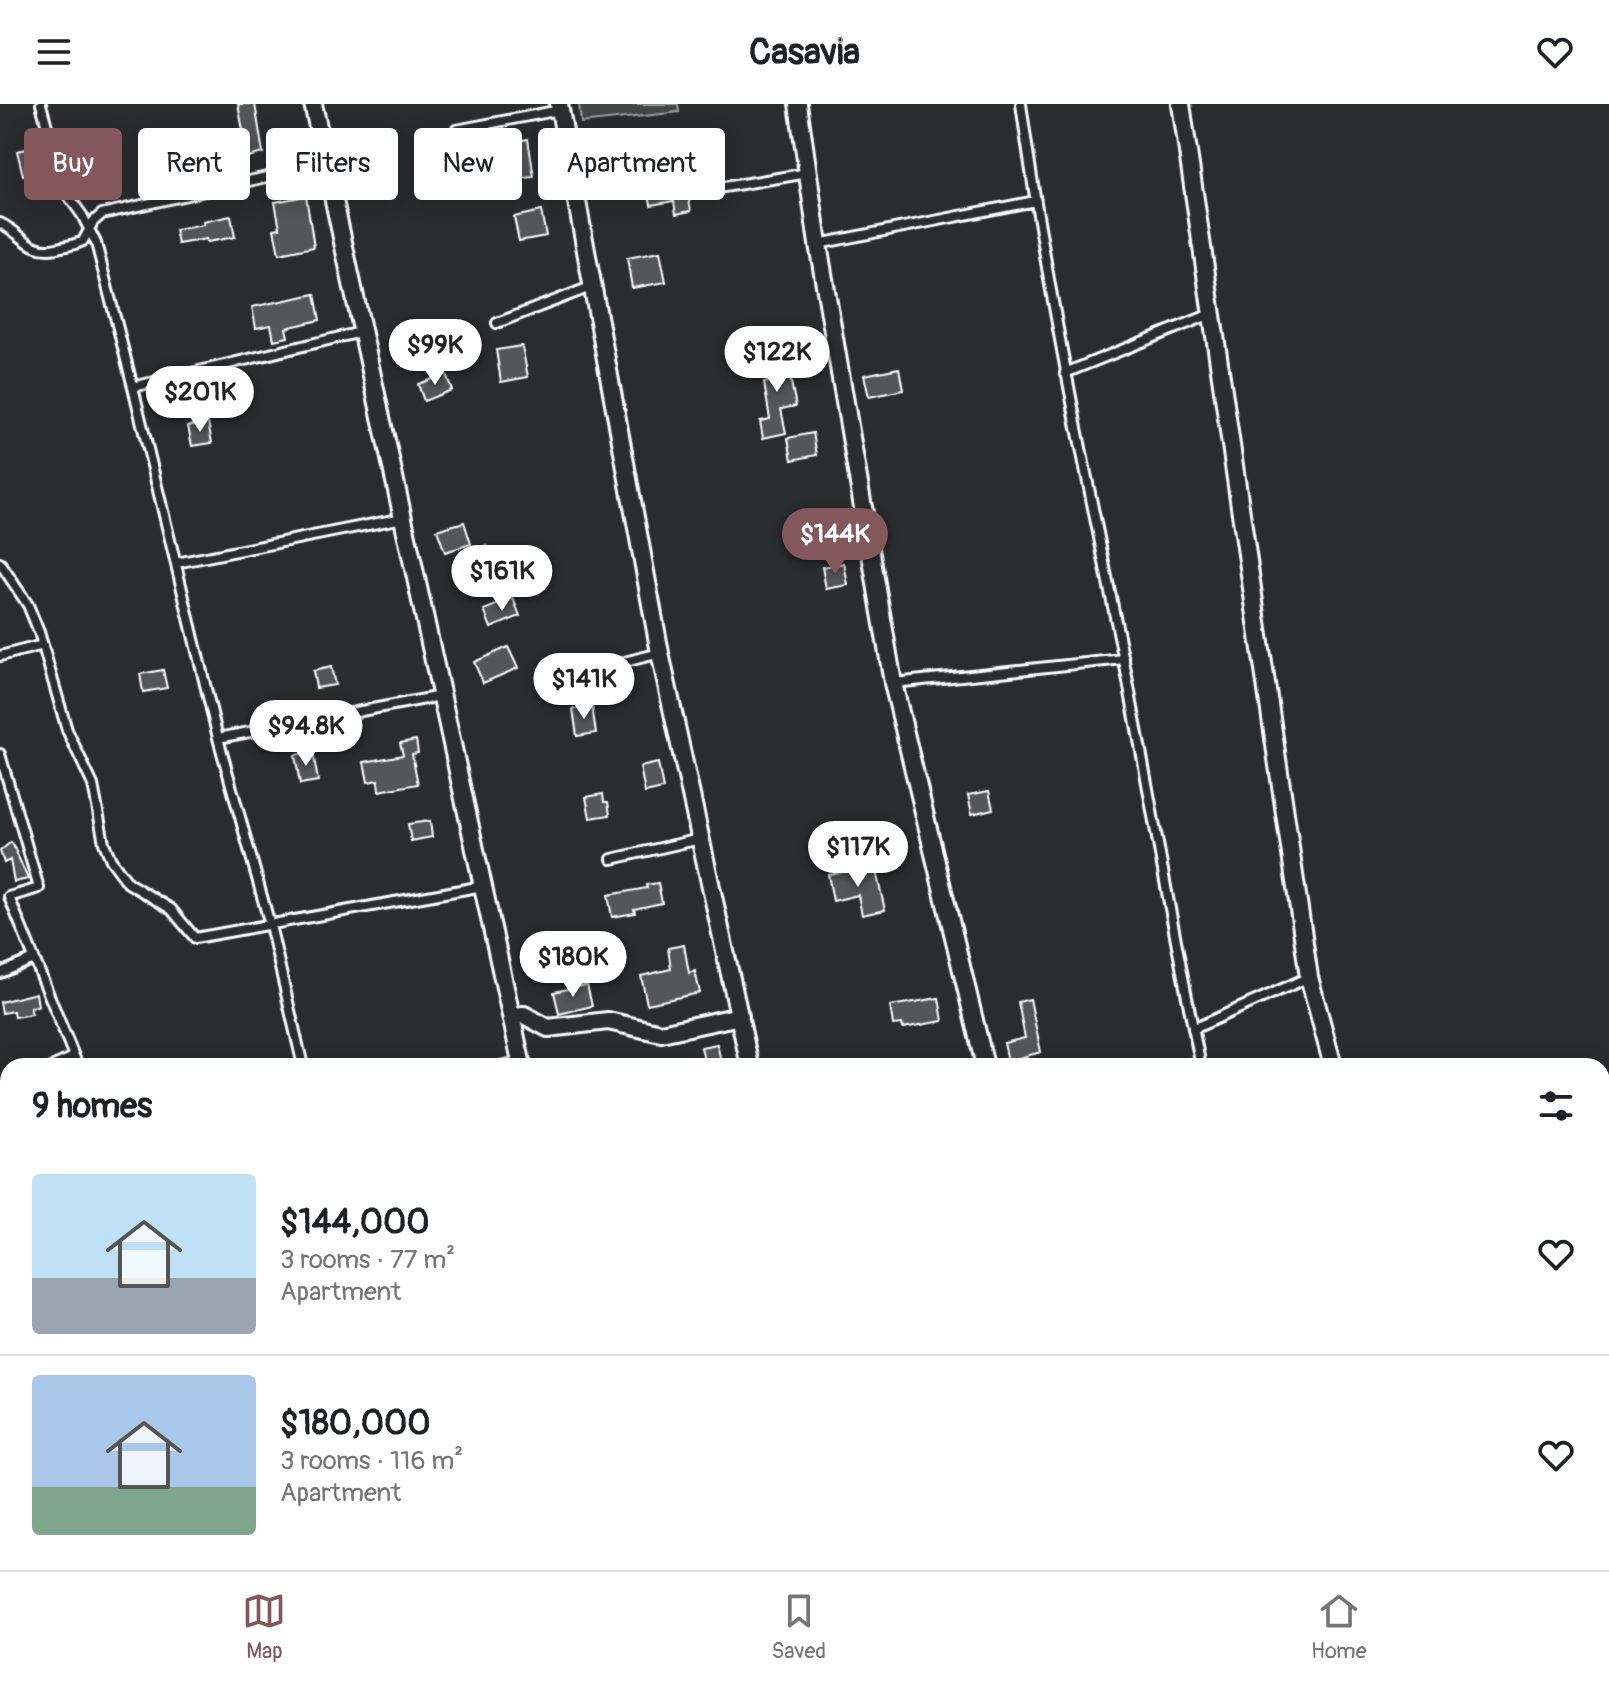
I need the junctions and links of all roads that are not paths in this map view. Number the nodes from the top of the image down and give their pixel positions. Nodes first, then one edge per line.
1 (41, 104) edge
2 (313, 104) edge
3 (798, 104) edge
4 (1021, 104) edge
5 (1181, 104) edge
6 (559, 107) edge
7 (318, 128) edge
8 (465, 128) edge
9 (808, 173) junction
10 (266, 177) edge
11 (725, 187) edge
12 (334, 200) edge
13 (1035, 201) junction
14 (0, 223) edge
15 (90, 229) junction
16 (818, 244) junction
17 (594, 285) junction
18 (1211, 314) junction
19 (497, 323) dead end
20 (361, 332) junction
21 (1065, 373) junction
22 (133, 387) junction
23 (403, 518) junction
24 (0, 563) edge
25 (176, 563) junction
26 (43, 645) junction
27 (660, 653) junction
28 (0, 656) edge
29 (1124, 659) junction
30 (577, 674) dead end
31 (893, 683) junction
32 (442, 696) junction
33 (218, 738) junction
34 (0, 754) edge
35 (701, 838) junction
36 (612, 859) dead end
37 (483, 886) junction
38 (270, 925) junction
39 (34, 959) junction
40 (0, 973) edge
41 (1309, 977) junction
42 (511, 1016) junction
43 (740, 1016) junction
44 (1193, 1029) junction
45 (74, 1058) edge
46 (301, 1058) edge
47 (521, 1058) edge
48 (748, 1058) edge
49 (983, 1058) edge
50 (1199, 1058) edge
51 (1331, 1058) edge

1 - 15 lane
2 - 7 street
3 - 9 street
4 - 13 lane
5 - 18 street
6 - 8 lane
6 - 17 street
9 - 11 lane
9 - 16 street
10 - 15 lane
12 - 20 street
13 - 16 lane
13 - 21 lane
14 - 15 lane
15 - 22 lane
16 - 31 street
17 - 19 lane
17 - 27 street
18 - 21 lane
18 - 41 street
20 - 22 lane
20 - 23 street
21 - 29 lane
22 - 25 lane
23 - 25 lane
23 - 32 street
24 - 26 lane
25 - 33 lane
26 - 28 lane
26 - 38 lane
27 - 30 lane
27 - 35 street
29 - 31 lane
29 - 44 lane
31 - 49 street
32 - 33 lane
32 - 37 street
33 - 38 lane
34 - 39 lane
35 - 36 lane
35 - 43 street
37 - 38 lane
37 - 42 street
38 - 46 lane
39 - 40 lane
39 - 45 lane
41 - 44 lane
41 - 51 street
42 - 43 street
42 - 47 street
43 - 48 street
44 - 50 lane

